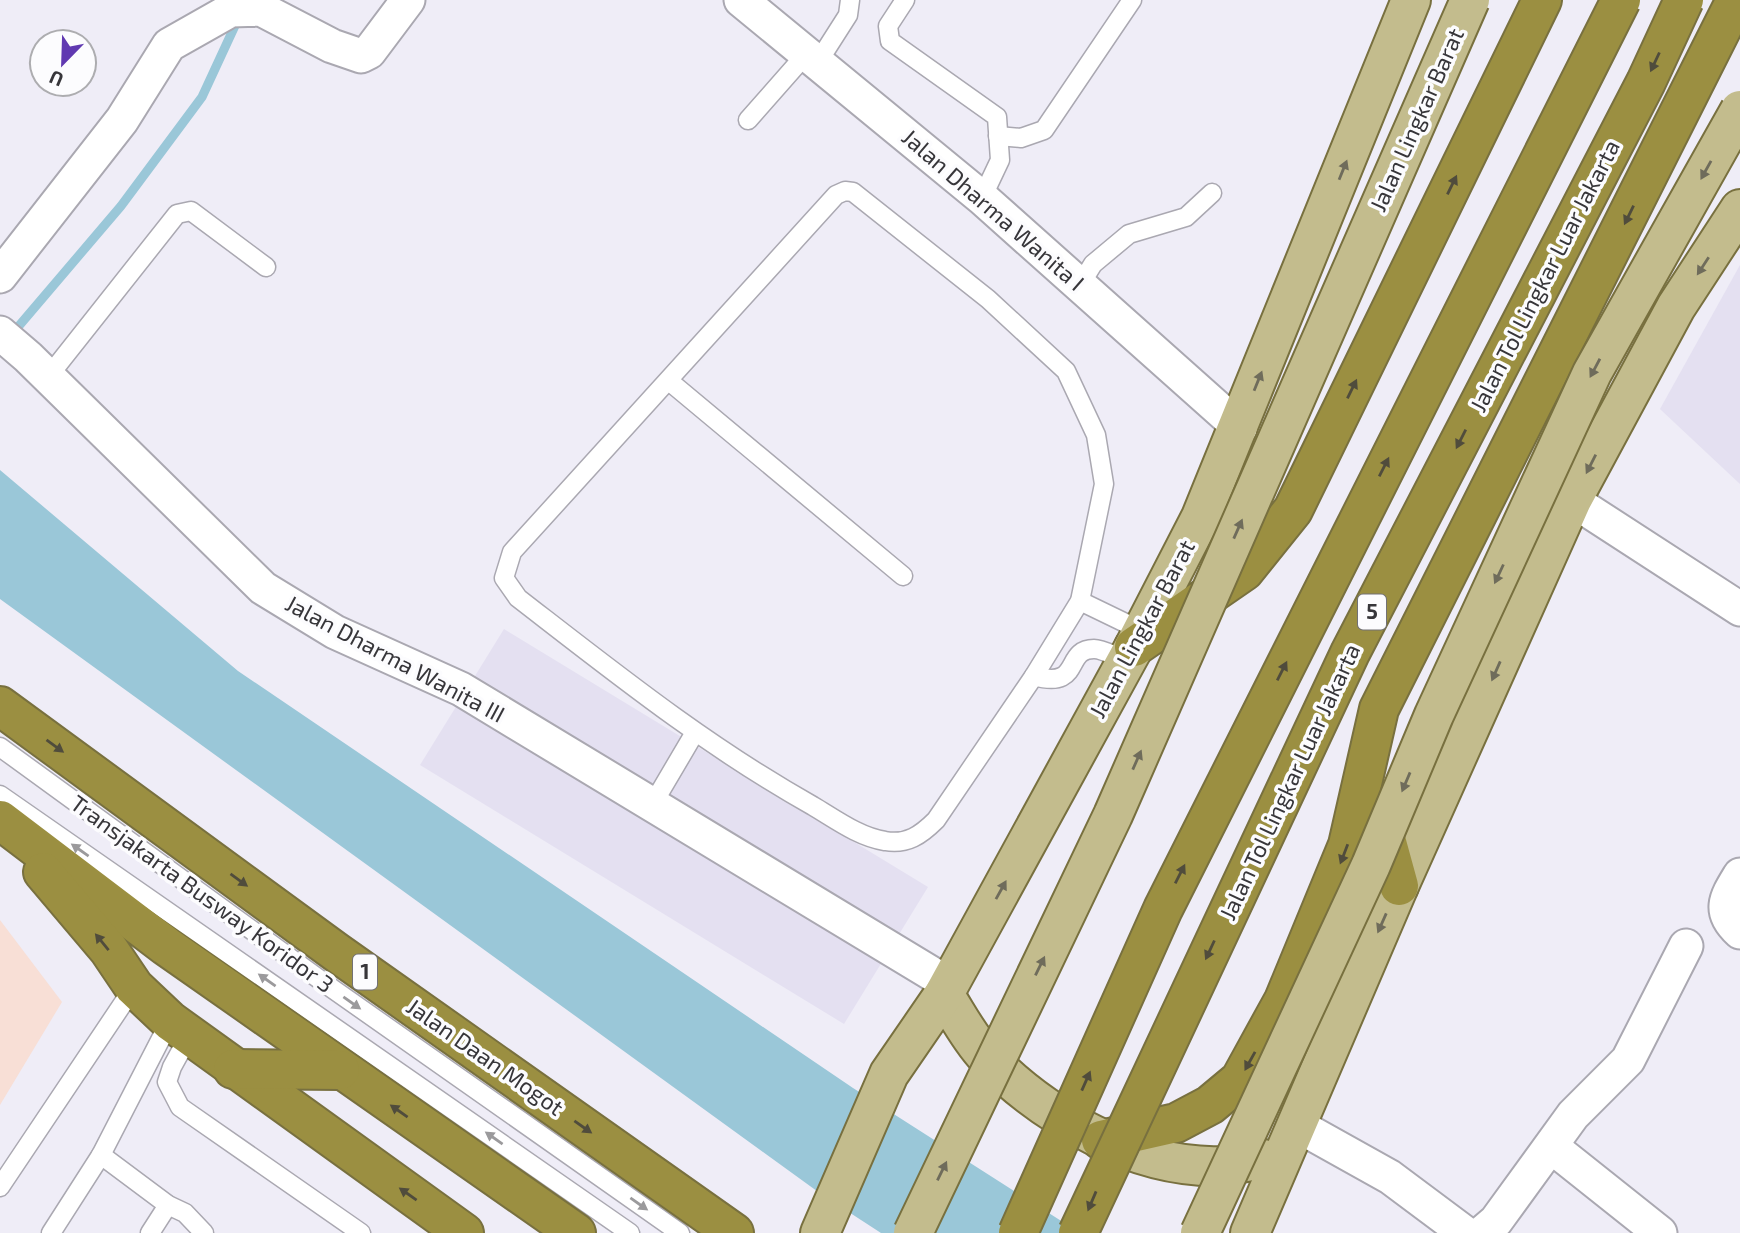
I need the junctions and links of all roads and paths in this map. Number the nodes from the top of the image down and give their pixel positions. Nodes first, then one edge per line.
1 (408, 0) edge
2 (741, 0) edge
3 (849, 0) edge
4 (905, 0) edge
5 (1132, 0) edge
6 (1411, 0) edge
7 (1470, 0) edge
8 (1542, 0) edge
9 (1621, 0) edge
10 (1684, 0) edge
11 (1736, 0) edge
12 (813, 57) junction
13 (1740, 110) edge
14 (748, 120) dead end
15 (998, 136) junction
16 (1212, 193) dead end
17 (982, 198) junction
18 (1740, 209) edge
19 (266, 267) dead end
20 (0, 276) edge
21 (1080, 285) junction
22 (0, 333) edge
23 (38, 367) junction
24 (669, 380) junction
25 (1240, 428) junction
26 (1572, 500) junction
27 (902, 576) dead end
28 (1080, 601) junction
29 (1740, 610) edge
30 (1134, 646) junction
31 (1034, 676) junction
32 (0, 706) edge
33 (694, 734) junction
34 (0, 747) edge
35 (1366, 764) junction
36 (0, 795) edge
37 (651, 807) junction
38 (0, 820) edge
39 (0, 827) edge
40 (1740, 875) edge
41 (1399, 886) junction
42 (1740, 932) edge
43 (1686, 946) dead end
44 (134, 987) junction
45 (946, 989) junction
46 (180, 1029) junction
47 (233, 1069) junction
48 (340, 1070) junction
49 (1101, 1140) junction
50 (1289, 1140) junction
51 (1552, 1147) junction
52 (101, 1155) junction
53 (0, 1187) edge
54 (168, 1205) junction
55 (823, 1222) edge
56 (51, 1233) edge
57 (150, 1233) edge
58 (204, 1233) edge
59 (360, 1233) edge
60 (464, 1233) edge
61 (576, 1233) edge
62 (630, 1233) edge
63 (680, 1233) edge
64 (734, 1233) edge
65 (913, 1233) edge
66 (1018, 1233) edge
67 (1078, 1233) edge
68 (1200, 1233) edge
69 (1250, 1233) edge
70 (1465, 1233) edge
71 (1482, 1233) edge
72 (1660, 1233) edge

1 - 20 street
2 - 12 street, Jalan Dharma Wanita I
3 - 12 lane
4 - 15 lane
5 - 15 lane
25 -> 6 main road, Jalan Lingkar Barat
65 -> 7 main road, Jalan Lingkar Barat, bridge
30 -> 8 highway
66 -> 9 highway, 5, bridge
10 -> 67 highway, Jalan Tol Lingkar Luar Jakarta / 5, bridge
11 -> 35 highway
12 - 14 lane
12 - 17 street, Jalan Dharma Wanita I
13 -> 68 main road, bridge
15 - 17 lane
16 - 21 lane
17 - 21 street, Jalan Dharma Wanita I
18 -> 26 main road
19 - 23 lane
21 - 25 street, Jalan Dharma Wanita I
22 - 23 street, Jalan Dharma Wanita III
23 - 37 street, Jalan Dharma Wanita III
24 - 27 lane
24 - 28 lane
24 - 33 lane
25 - 30 main road, Jalan Lingkar Barat
26 - 29 street
26 -> 41 main road
28 - 30 lane
28 - 31 lane
30 - 31 lane
45 -> 30 main road, Jalan Lingkar Barat
31 - 33 lane
32 -> 64 highway, Jalan Daan Mogot / 1
33 - 37 lane
34 -> 63 lane, Transjakarta Busway Koridor 3
35 - 41 highway
35 -> 49 highway
62 -> 36 lane, Transjakarta Busway Koridor 3
37 - 45 street, Jalan Dharma Wanita III
38 - 48 highway
44 -> 39 highway
40 - 42 street
41 -> 50 main road
43 - 51 street
44 - 46 highway
44 - 53 lane
45 - 49 main road
45 - 55 main road, Jalan Lingkar Barat
46 - 47 highway
46 - 52 lane
46 - 59 lane
47 - 48 highway
60 -> 47 highway
61 -> 48 highway
49 - 50 main road
50 - 69 main road
50 - 70 street
51 - 71 street
51 - 72 street
52 - 54 lane
52 - 56 lane
54 - 57 lane
54 - 58 lane

